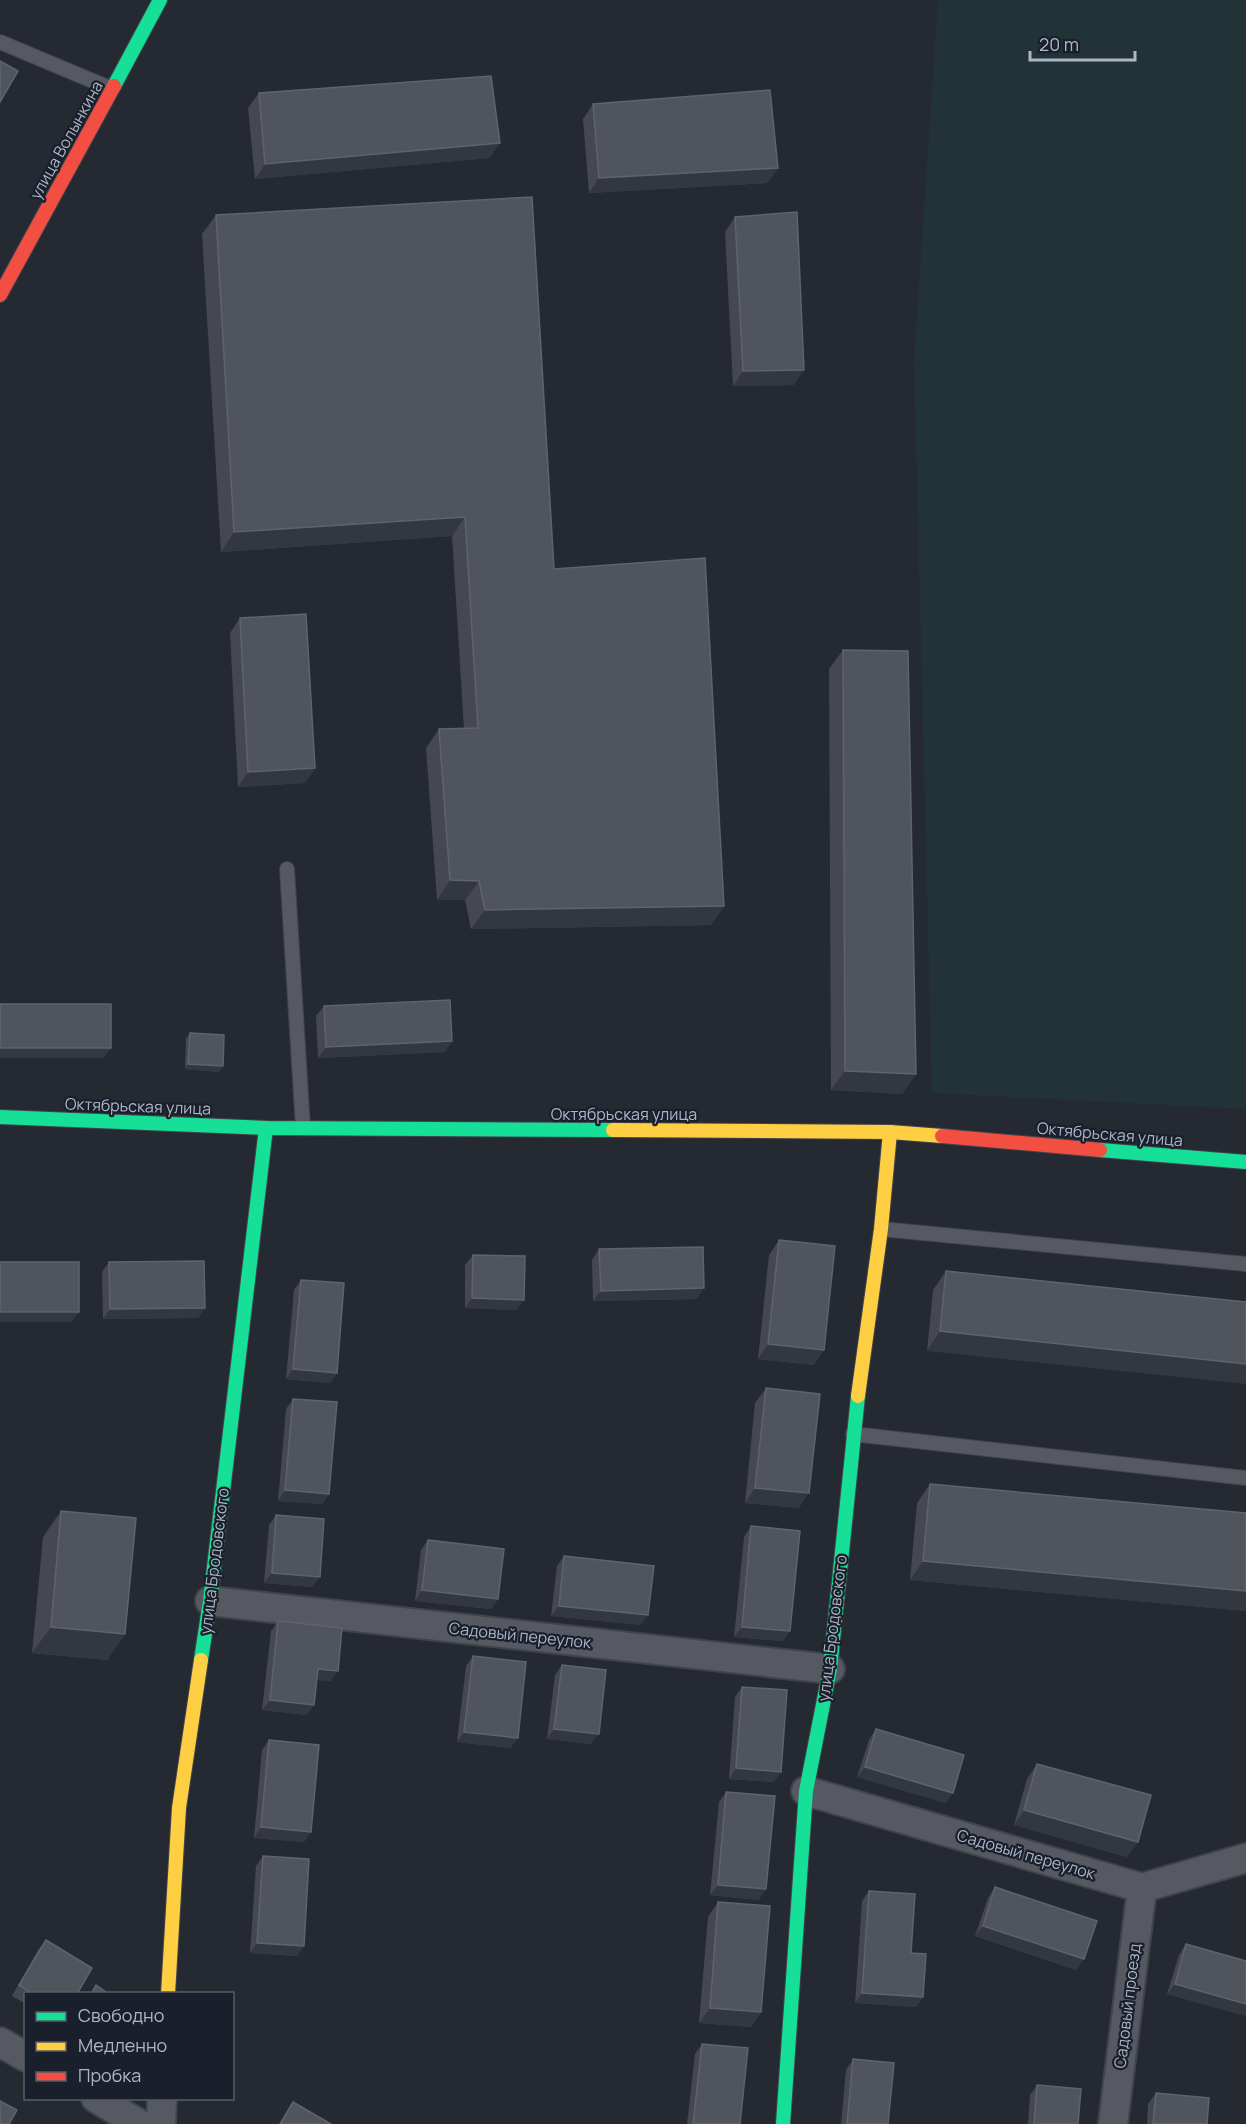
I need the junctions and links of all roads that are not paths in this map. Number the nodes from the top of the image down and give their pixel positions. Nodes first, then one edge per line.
1 (160, 0) edge
2 (0, 42) edge
3 (112, 89) junction
4 (0, 295) edge
5 (287, 869) dead end
6 (0, 1117) edge
7 (266, 1128) junction
8 (303, 1128) junction
9 (890, 1132) junction
10 (1246, 1162) edge
11 (881, 1229) junction
12 (1246, 1264) edge
13 (854, 1434) junction
14 (1246, 1478) edge
15 (210, 1601) junction
16 (830, 1669) junction
17 (806, 1791) junction
18 (1246, 1858) edge
19 (1142, 1888) junction
20 (168, 1992) edge
21 (0, 2042) edge
22 (24, 2056) edge
23 (99, 2100) edge
24 (162, 2100) edge
25 (139, 2124) edge
26 (161, 2124) edge
27 (783, 2124) edge
28 (1113, 2124) edge

1 - 3 street, улица Волынкина
2 - 3 lane
3 - 4 street, улица Волынкина
5 - 8 lane
6 - 7 street, Октябрьская улица
7 - 8 street, Октябрьская улица
7 - 15 street, улица Бродовского
8 - 9 street, Октябрьская улица
9 - 10 street, Октябрьская улица
9 - 11 street, улица Бродовского
11 - 12 lane
11 - 13 street, улица Бродовского
13 - 14 lane
13 - 16 street, улица Бродовского
15 - 16 street, Садовый переулок
15 - 20 street, улица Бродовского
16 - 17 street, улица Бродовского
17 - 19 street, Садовый переулок
17 - 27 street, улица Бродовского
18 - 19 street
19 - 28 street, Садовый проезд
21 - 22 street
23 - 25 street
24 - 26 street

